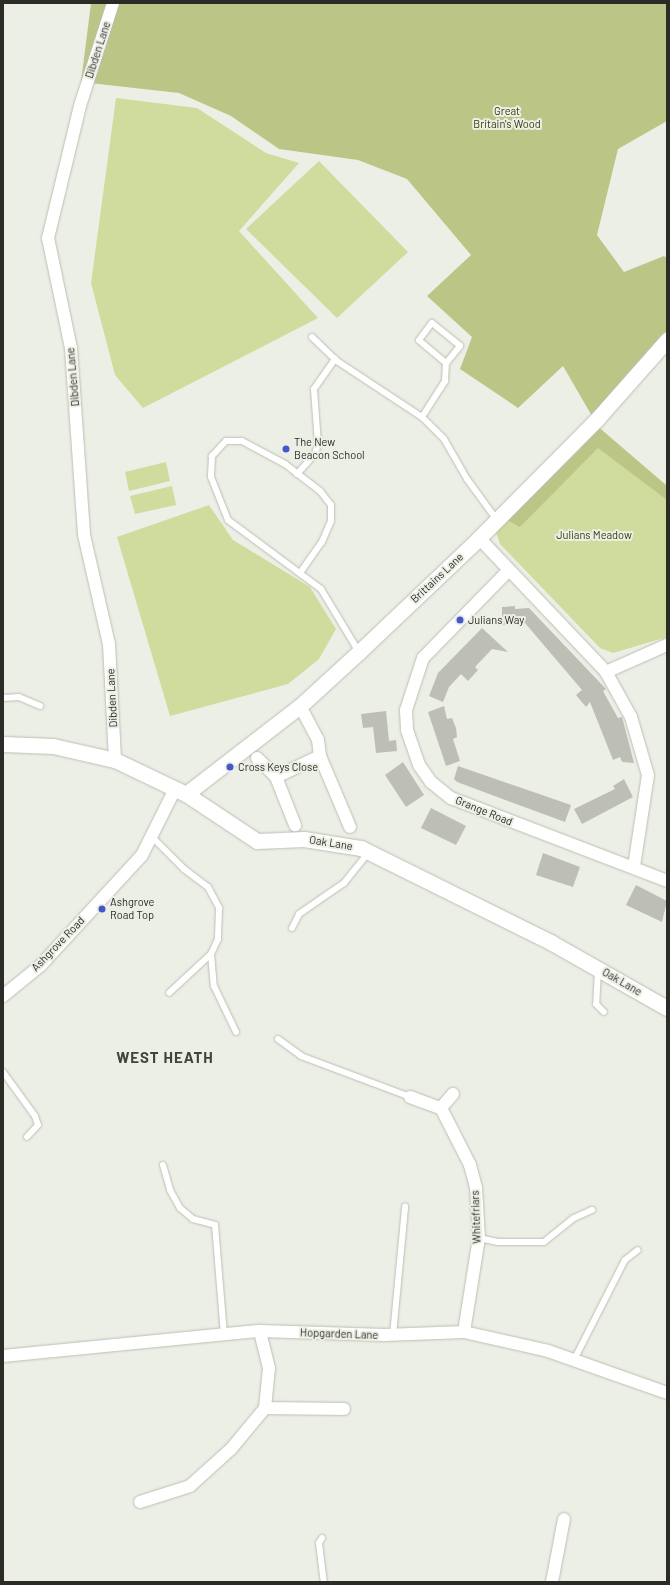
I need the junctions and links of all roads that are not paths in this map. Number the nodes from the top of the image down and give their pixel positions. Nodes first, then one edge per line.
1 (113, 3) edge
2 (312, 337) dead end
3 (667, 340) edge
4 (334, 359) junction
5 (446, 363) junction
6 (422, 417) junction
7 (297, 474) junction
8 (497, 520) junction
9 (479, 538) junction
10 (508, 571) junction
11 (300, 572) junction
12 (667, 645) edge
13 (359, 652) junction
14 (606, 672) junction
15 (3, 698) edge
16 (40, 706) dead end
17 (300, 706) junction
18 (3, 744) edge
19 (320, 756) junction
20 (257, 758) dead end
21 (115, 760) junction
22 (276, 777) junction
23 (180, 791) junction
24 (294, 825) dead end
25 (350, 827) dead end
26 (151, 836) junction
27 (369, 852) junction
28 (634, 866) junction
29 (667, 881) edge
30 (292, 928) dead end
31 (211, 954) junction
32 (599, 969) junction
33 (169, 993) dead end
34 (3, 996) edge
35 (667, 1008) edge
36 (604, 1012) dead end
37 (236, 1032) dead end
38 (278, 1039) dead end
39 (3, 1072) edge
40 (453, 1094) dead end
41 (410, 1097) joint
42 (441, 1108) junction
43 (27, 1137) dead end
44 (163, 1165) dead end
45 (405, 1207) dead end
46 (592, 1210) dead end
47 (479, 1238) junction
48 (638, 1250) dead end
49 (260, 1331) junction
50 (464, 1332) junction
51 (224, 1335) junction
52 (393, 1335) junction
53 (3, 1356) edge
54 (574, 1360) junction
55 (667, 1393) edge
56 (265, 1408) junction
57 (344, 1409) dead end
58 (140, 1502) dead end
59 (564, 1519) dead end
60 (322, 1538) dead end
61 (324, 1582) edge
62 (552, 1582) edge

1 - 21 street, Dibden Lane
2 - 4 lane
3 - 8 street, Brittains Lane
4 - 6 lane
4 - 7 lane
5 - 5 lane
5 - 6 lane
6 - 8 lane
7 - 11 lane
7 - 11 lane
8 - 9 street, Brittains Lane
9 - 10 street
9 - 13 street, Brittains Lane
10 - 14 street
10 - 28 street, Grange Road
11 - 13 lane
12 - 14 street
13 - 17 street, Brittains Lane
14 - 28 street
15 - 16 lane
17 - 19 street
17 - 23 street, Brittains Lane
18 - 21 street, Oak Lane
19 - 22 street
19 - 25 street
20 - 22 street
21 - 23 street, Oak Lane
22 - 24 street
23 - 26 street, Ashgrove Road
23 - 27 street, Oak Lane
26 - 31 lane
26 - 34 street, Ashgrove Road
27 - 30 lane
27 - 32 street, Oak Lane
28 - 29 street, Grange Road
31 - 33 lane
31 - 37 lane
32 - 35 street, Oak Lane
32 - 36 lane
38 - 41 lane
39 - 43 lane
40 - 42 street
41 - 42 street
42 - 47 street, Whitefriars
44 - 51 lane
45 - 52 lane
46 - 47 lane
47 - 50 street, Whitefriars
48 - 54 lane
49 - 51 street, Hopgarden Lane
49 - 52 street, Hopgarden Lane
49 - 56 street
50 - 52 street, Hopgarden Lane
50 - 54 street, Hopgarden Lane
51 - 53 street, Hopgarden Lane
54 - 55 street, Hopgarden Lane
56 - 57 street
56 - 58 street
59 - 62 street
60 - 61 lane

